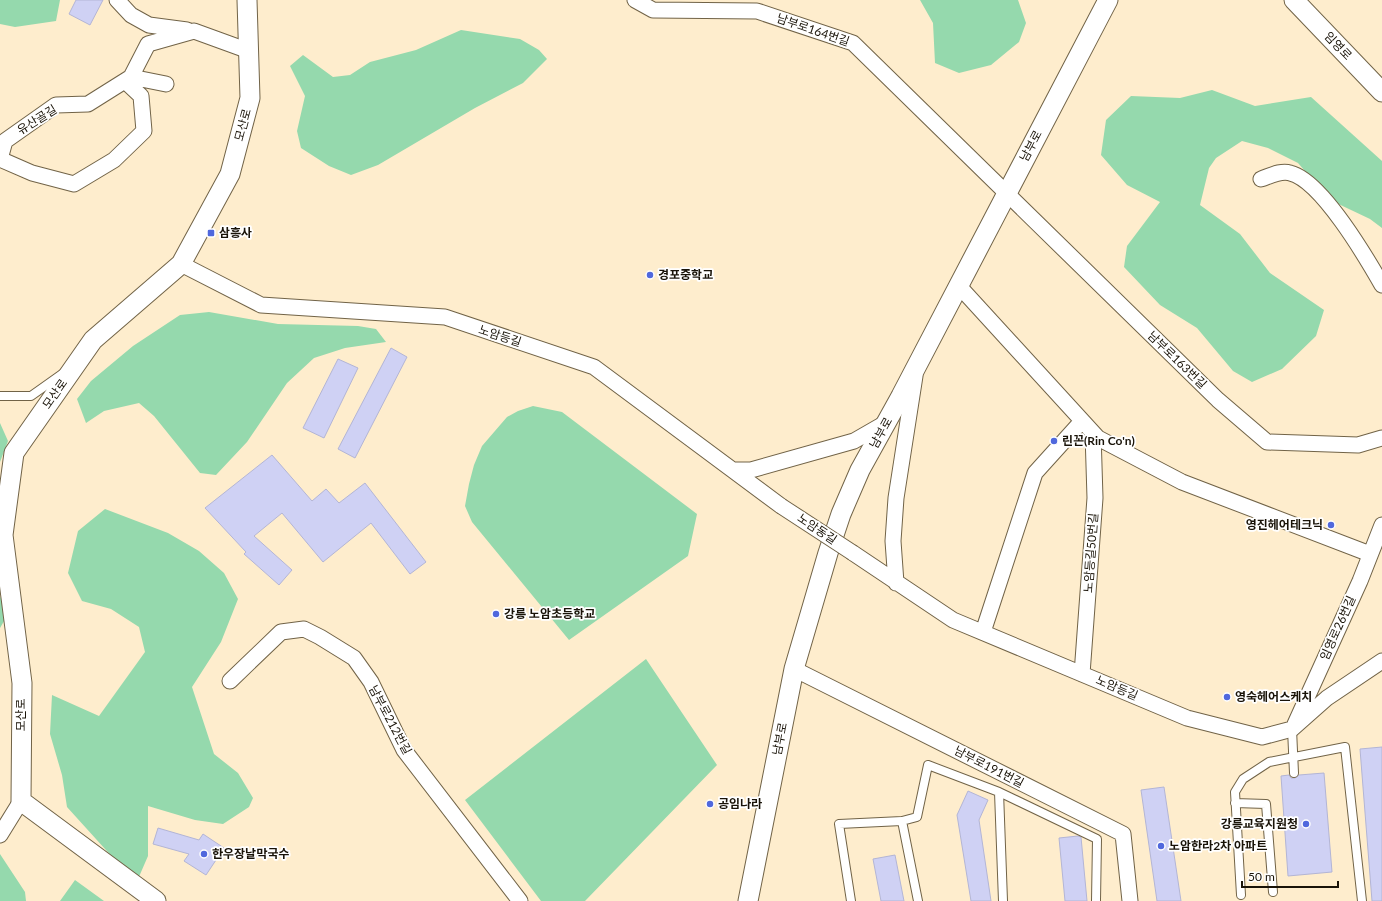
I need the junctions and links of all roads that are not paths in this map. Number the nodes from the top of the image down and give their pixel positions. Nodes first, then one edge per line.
1 (117, 0) edge
2 (247, 0) edge
3 (635, 0) edge
4 (1108, 0) edge
5 (1294, 0) edge
6 (194, 31) junction
7 (248, 51) junction
8 (128, 79) junction
9 (166, 84) dead end
10 (1382, 92) edge
11 (0, 159) edge
12 (1261, 179) dead end
13 (1006, 194) junction
14 (181, 264) junction
15 (958, 285) junction
16 (1382, 285) edge
17 (917, 364) junction
18 (76, 365) junction
19 (0, 396) edge
20 (1082, 421) junction
21 (887, 422) junction
22 (1093, 433) junction
23 (1382, 438) edge
24 (734, 470) junction
25 (781, 506) joint
26 (1382, 525) edge
27 (852, 553) joint
28 (1370, 554) junction
29 (896, 583) junction
30 (983, 632) junction
31 (1382, 661) edge
32 (794, 670) junction
33 (1082, 674) junction
34 (230, 681) dead end
35 (1292, 729) junction
36 (1294, 758) junction
37 (1294, 773) dead end
38 (999, 792) junction
39 (21, 801) junction
40 (1235, 802) junction
41 (902, 821) junction
42 (0, 835) edge
43 (1273, 892) dead end
44 (1241, 895) dead end
45 (515, 899) edge
46 (156, 901) edge
47 (748, 901) edge
48 (851, 901) edge
49 (918, 901) edge
50 (1003, 901) edge
51 (1096, 901) edge
52 (1130, 901) edge
53 (1362, 901) edge

1 - 6 street
2 - 7 street, 모산로
3 - 13 street, 남부로164번길
4 - 13 street, 남부로
5 - 10 street, 임영로
6 - 7 street
6 - 8 street
7 - 14 street, 모산로
8 - 9 street
8 - 11 street, 유산골길
8 - 11 street
12 - 16 street
13 - 15 street, 남부로
13 - 23 street, 남부로163번길
14 - 18 street, 모산로
14 - 24 street, 노암등길
15 - 17 street, 남부로
15 - 20 street
17 - 21 street, 남부로
17 - 29 street
18 - 19 lane
18 - 39 street, 모산로
20 - 22 street
20 - 30 street
21 - 24 street
21 - 32 street, 남부로
22 - 28 street
22 - 33 street, 노암등길50번길
24 - 25 street, 노암등길
25 - 27 street, 노암동길, bridge
26 - 28 street, 임영로26번길
27 - 29 street, 노암등길
28 - 35 street, 임영로26번길
29 - 30 street, 노암등길
30 - 33 street, 노암등길
31 - 35 street, 노암등길
32 - 47 street, 남부로
32 - 52 street, 남부로191번길
33 - 35 street, 노암등길
34 - 45 street, 남부로212번길
35 - 36 lane
36 - 37 lane
36 - 40 lane
36 - 53 lane
38 - 41 lane
38 - 50 lane
38 - 51 lane
39 - 42 street
39 - 46 street
40 - 43 lane
40 - 44 lane
41 - 48 lane
41 - 49 lane

